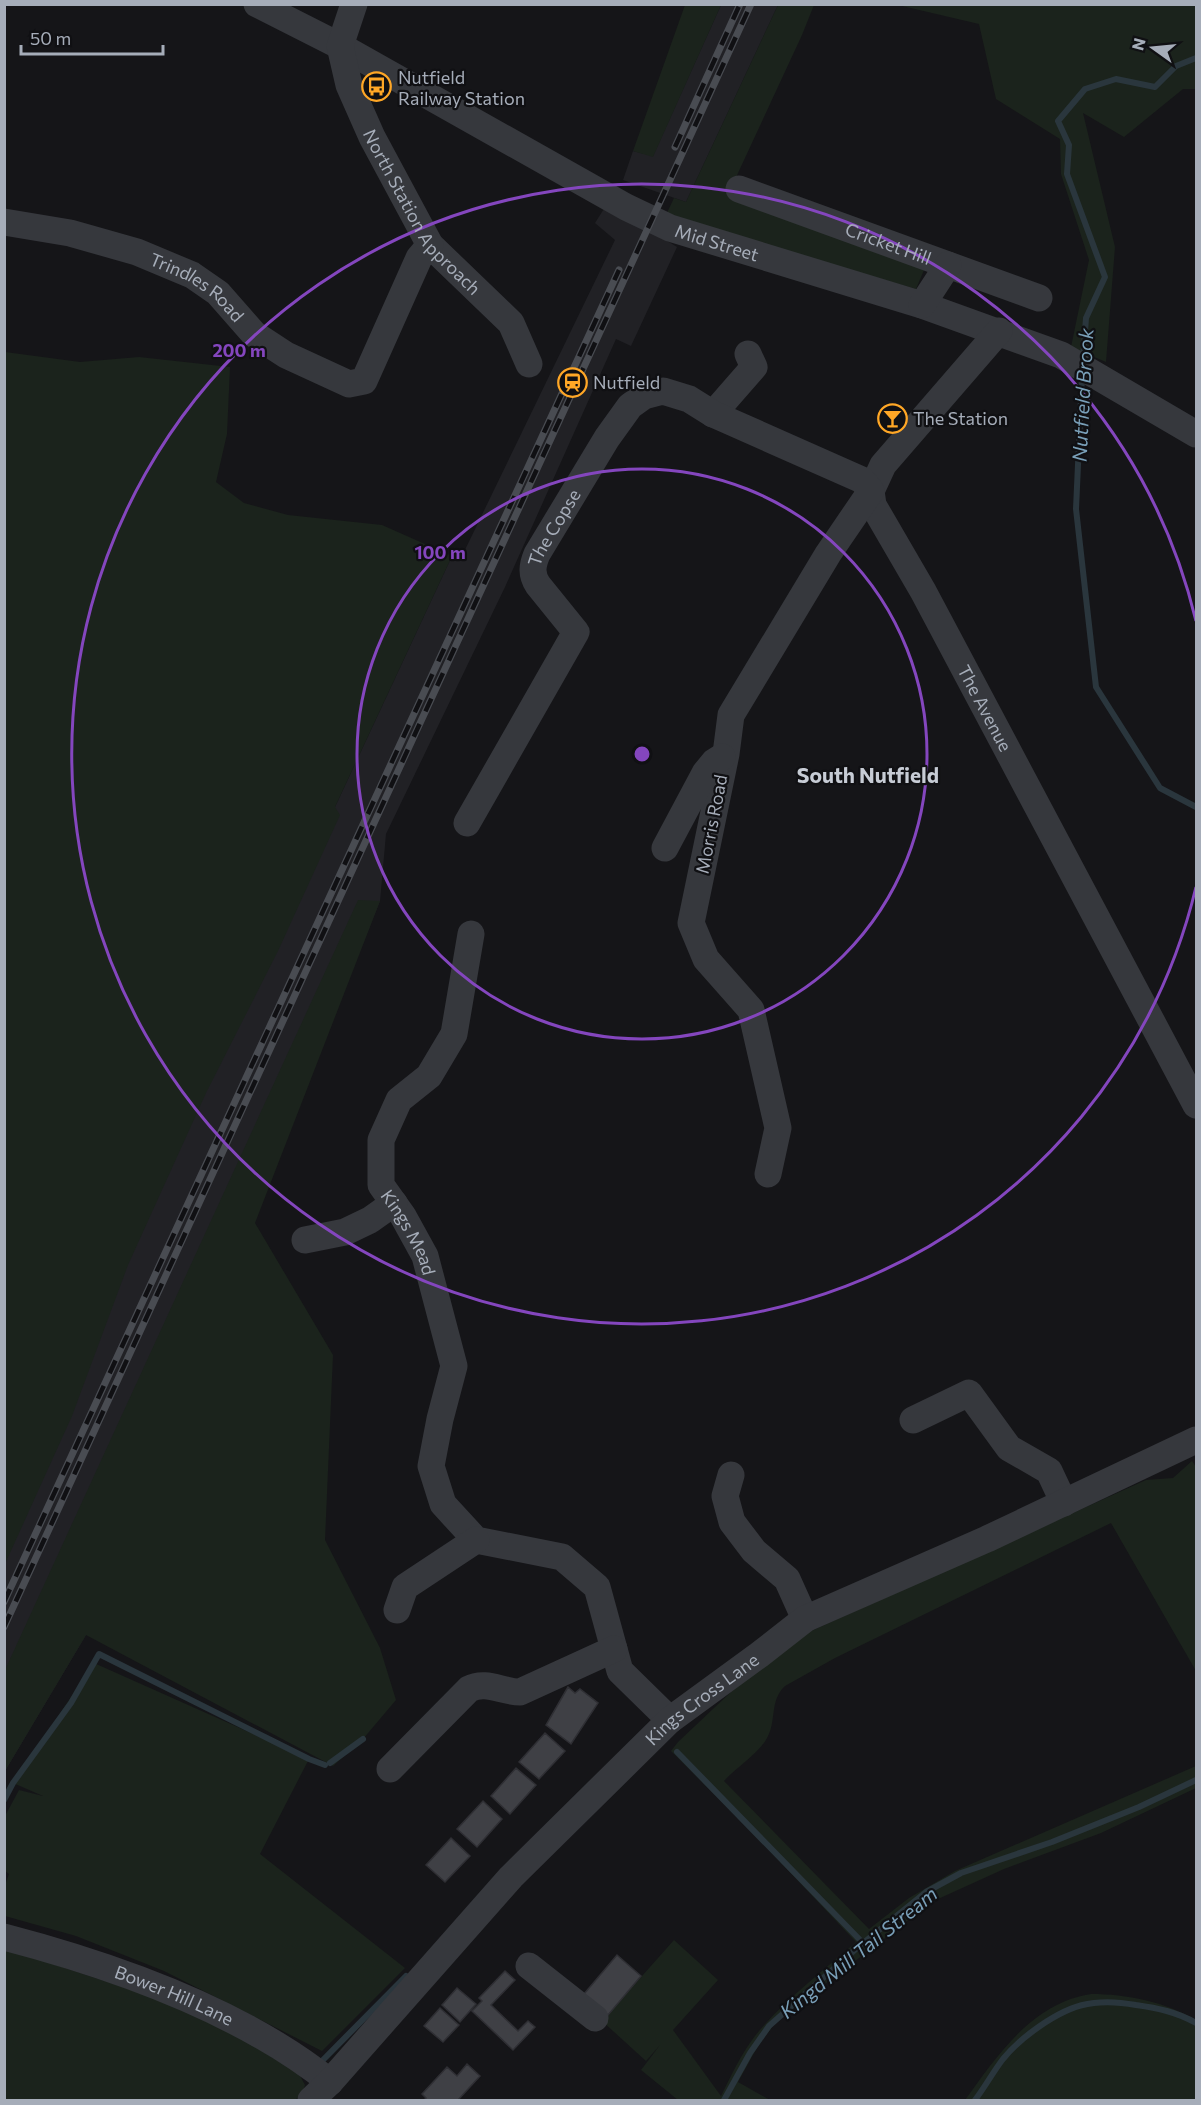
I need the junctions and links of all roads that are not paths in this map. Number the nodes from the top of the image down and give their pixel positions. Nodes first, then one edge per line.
1 (257, 4) edge
2 (354, 4) edge
3 (340, 46) junction
4 (738, 189) dead end
5 (4, 222) edge
6 (430, 245) junction
7 (948, 265) junction
8 (1039, 298) dead end
9 (922, 305) junction
10 (999, 331) junction
11 (748, 354) dead end
12 (529, 364) dead end
13 (713, 414) junction
14 (1197, 434) edge
15 (871, 492) junction
16 (726, 754) junction
17 (467, 824) dead end
18 (666, 848) dead end
19 (471, 934) dead end
20 (1197, 1105) edge
21 (768, 1174) dead end
22 (394, 1203) junction
23 (305, 1240) dead end
24 (913, 1420) dead end
25 (1197, 1440) edge
26 (731, 1475) dead end
27 (1064, 1503) junction
28 (476, 1540) junction
29 (401, 1599) dead end
30 (805, 1619) junction
31 (614, 1649) junction
32 (670, 1720) junction
33 (390, 1769) dead end
34 (4, 1937) edge
35 (529, 1966) dead end
36 (595, 2018) dead end
37 (330, 2082) junction
38 (311, 2100) edge

1 - 3 street, Mid Street
2 - 3 street
3 - 6 street, North Station Approach
3 - 9 street, Mid Street
4 - 7 street, Cricket Hill
5 - 6 street, Trindles Road
6 - 12 street, North Station Approach
7 - 8 street, Cricket Hill
7 - 9 street
9 - 10 street, Mid Street
10 - 14 street, Mid Street
10 - 15 street
11 - 13 street
13 - 15 street
13 - 17 street, The Copse
15 - 16 street, Morris Road
15 - 20 street, The Avenue
16 - 18 street
16 - 21 street, Morris Road
19 - 22 street, Kings Mead
22 - 23 street
22 - 28 street, Kings Mead
24 - 27 street
25 - 27 street, Kings Cross Lane
26 - 30 street
27 - 30 street, Kings Cross Lane
28 - 29 street
28 - 31 street
30 - 32 street, Kings Cross Lane
31 - 32 street
31 - 33 street
32 - 37 street, Kings Cross Lane
34 - 37 street, Bower Hill Lane
35 - 36 street
37 - 38 street, Kings Cross Lane

